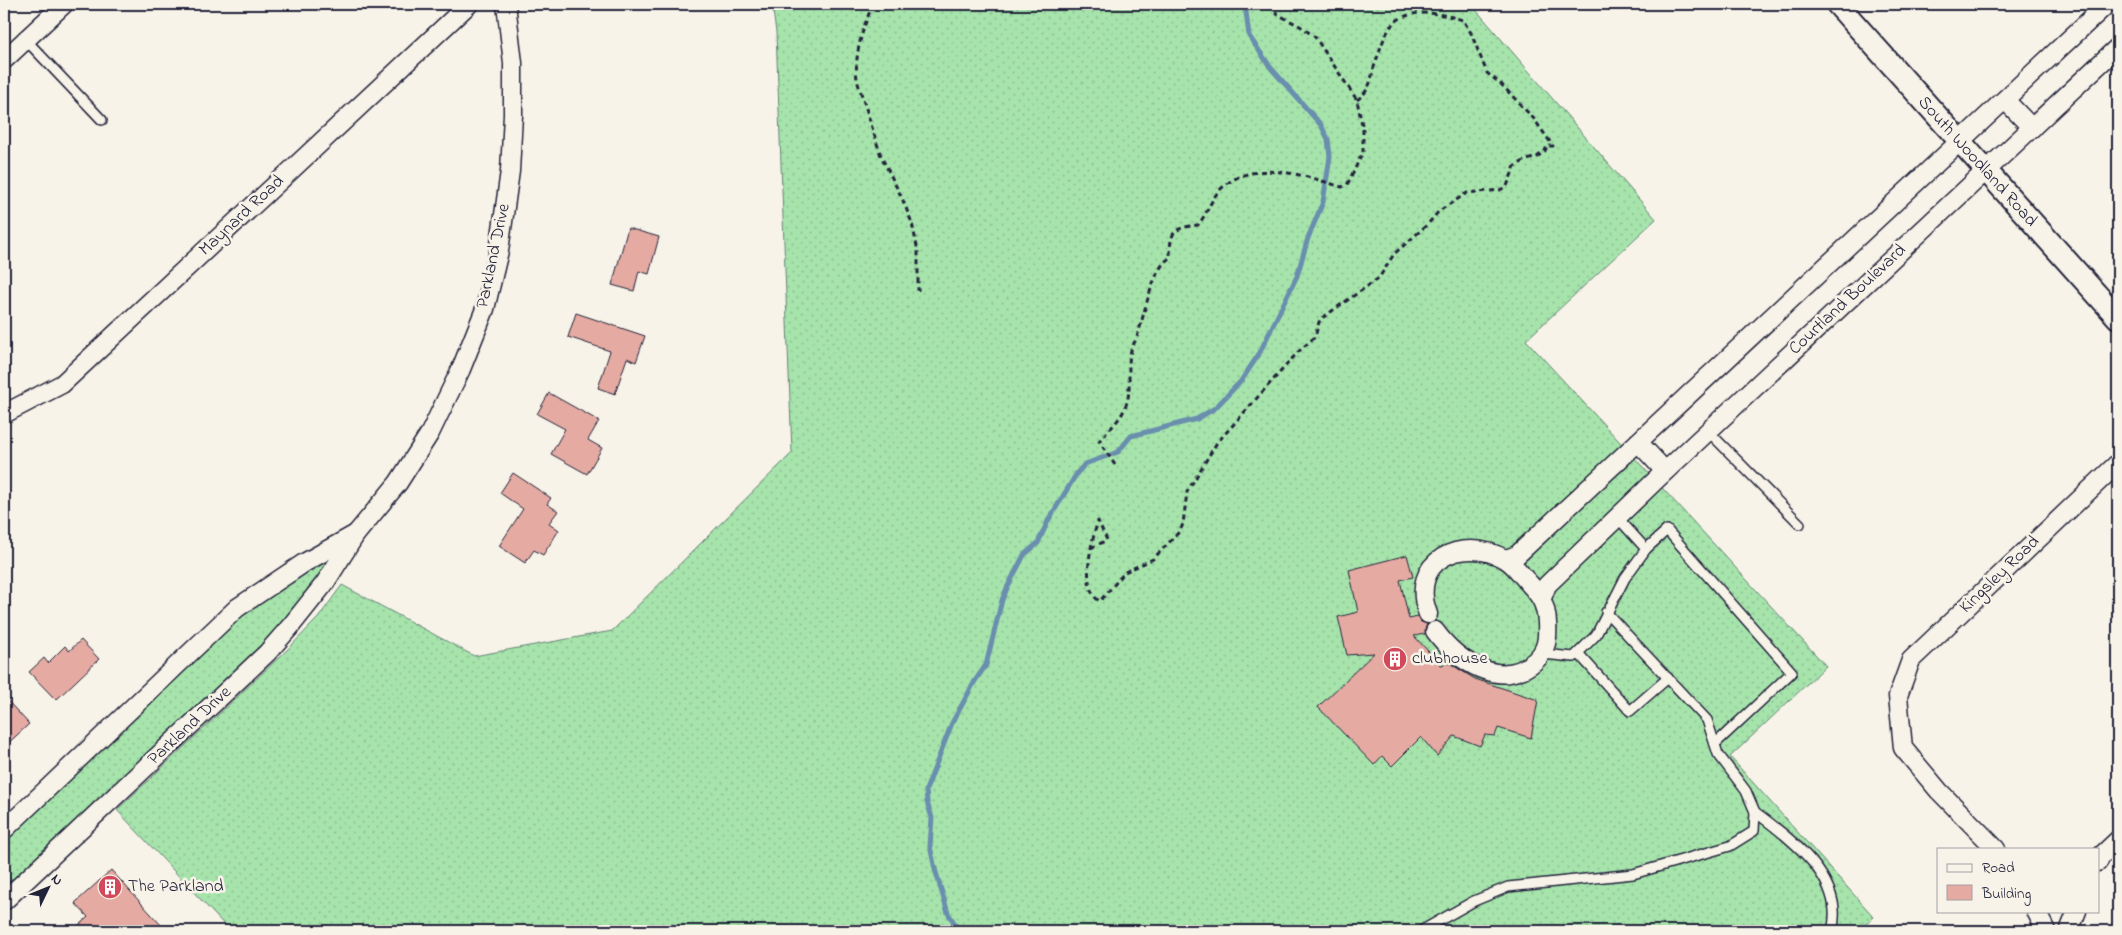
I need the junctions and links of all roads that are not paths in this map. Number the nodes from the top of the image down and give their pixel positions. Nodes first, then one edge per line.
1 (64, 4) edge
2 (470, 4) edge
3 (506, 4) edge
4 (1837, 4) edge
5 (2107, 4) edge
6 (26, 40) junction
7 (2118, 48) edge
8 (4, 60) edge
9 (2005, 100) junction
10 (102, 120) dead end
11 (2032, 128) junction
12 (1959, 142) junction
13 (1985, 172) junction
14 (2118, 318) edge
15 (4, 414) edge
16 (1708, 431) junction
17 (1638, 442) junction
18 (2118, 463) edge
19 (1665, 471) junction
20 (1617, 517) junction
21 (1800, 524) dead end
22 (356, 534) junction
23 (1646, 549) junction
24 (1506, 559) junction
25 (1542, 598) junction
26 (1606, 612) junction
27 (1428, 614) dead end
28 (1434, 631) dead end
29 (1578, 653) junction
30 (1542, 654) junction
31 (1668, 678) junction
32 (1715, 744) junction
33 (1756, 812) junction
34 (4, 830) edge
35 (2118, 840) edge
36 (1995, 848) edge
37 (2100, 857) edge
38 (4, 901) edge
39 (2036, 912) edge
40 (2077, 912) edge
41 (1421, 931) edge
42 (1832, 931) edge
43 (2046, 931) edge
44 (2069, 931) edge

1 - 6 street
2 - 15 street, Maynard Road
3 - 22 street, Parkland Drive
4 - 12 street, South Woodland Road
5 - 9 street
6 - 8 street
6 - 10 lane
7 - 11 street, Courtland Boulevard
9 - 11 street
9 - 12 street
11 - 13 street, Courtland Boulevard
12 - 13 street, South Woodland Road
12 - 17 street
13 - 14 street, South Woodland Road
13 - 16 street, Courtland Boulevard
16 - 19 street, Courtland Boulevard
16 - 21 lane
17 - 19 street
17 - 24 street
18 - 36 street, Kingsley Road
19 - 20 street, Courtland Boulevard
20 - 23 lane
20 - 25 street, Courtland Boulevard
22 - 34 street, Parkland Drive
22 - 38 street, Parkland Drive
23 - 26 lane
23 - 32 lane
24 - 25 street
24 - 27 street
25 - 30 street
26 - 29 lane
26 - 31 lane
28 - 30 street
29 - 30 lane
29 - 31 lane
31 - 32 lane
32 - 33 lane
33 - 41 lane
33 - 42 lane
35 - 37 street
39 - 43 street
40 - 44 street

